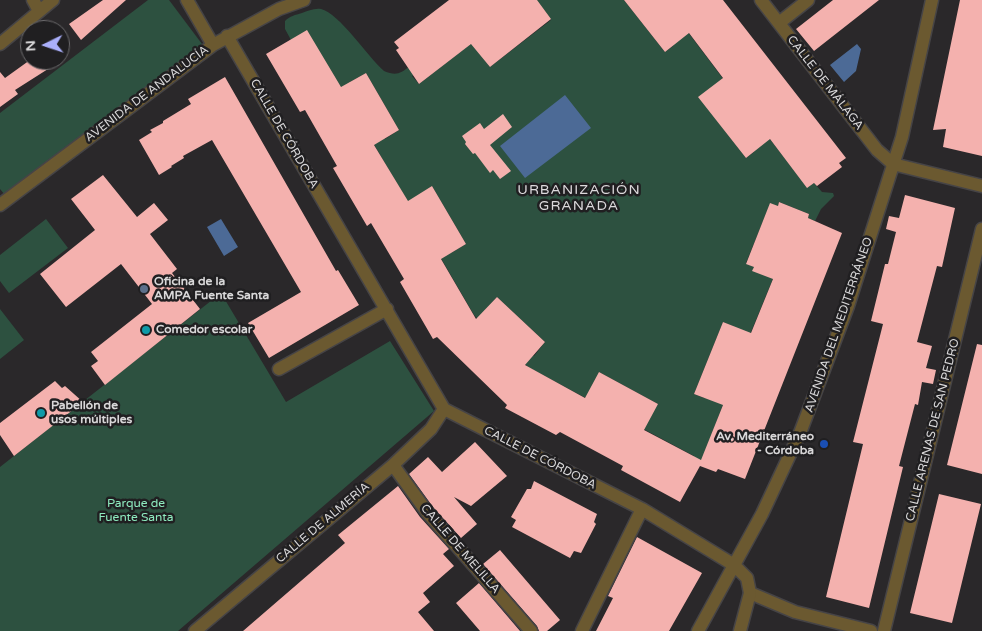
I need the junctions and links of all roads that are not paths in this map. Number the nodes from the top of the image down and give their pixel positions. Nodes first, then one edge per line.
1 (53, 0) edge
2 (187, 0) edge
3 (304, 0) edge
4 (761, 0) edge
5 (808, 0) edge
6 (932, 0) edge
7 (36, 6) edge
8 (778, 23) junction
9 (227, 36) junction
10 (0, 44) edge
11 (212, 45) junction
12 (893, 164) junction
13 (982, 186) edge
14 (1, 203) edge
15 (982, 229) edge
16 (387, 309) junction
17 (280, 369) dead end
18 (444, 409) junction
19 (393, 465) junction
20 (642, 509) junction
21 (734, 565) junction
22 (750, 594) junction
23 (200, 629) edge
24 (531, 631) edge
25 (582, 631) edge
26 (698, 631) edge
27 (740, 631) edge
28 (871, 631) edge
29 (884, 631) edge

1 - 7 street
2 - 11 street
3 - 9 street, AVENIDA DE ANDALUCÍA
4 - 8 street, CALLE DE MÁLAGA
5 - 8 street
6 - 12 street, AVENIDA DEL MEDITERRÁNEO
7 - 10 street
8 - 12 street, CALLE DE MÁLAGA
9 - 11 street, AVENIDA DE ANDALUCÍA
9 - 16 street, CALLE DE CÓRDOBA
11 - 14 street, AVENIDA DE ANDALUCÍA
12 - 13 street
12 - 21 street, AVENIDA DEL MEDITERRÁNEO
15 - 29 street, CALLE ARENAS DE SAN PEDRO
16 - 17 street
16 - 18 street, CALLE DE CÓRDOBA
18 - 19 street, CALLE DE ALMERÍA
18 - 20 street, CALLE DE CÓRDOBA
19 - 23 street, CALLE DE ALMERÍA
19 - 24 street, CALLE DE MELILLA
20 - 21 street, CALLE DE CÓRDOBA
20 - 25 street
21 - 22 street
21 - 26 street, AVENIDA DEL MEDITERRÁNEO
22 - 27 street
22 - 28 street

